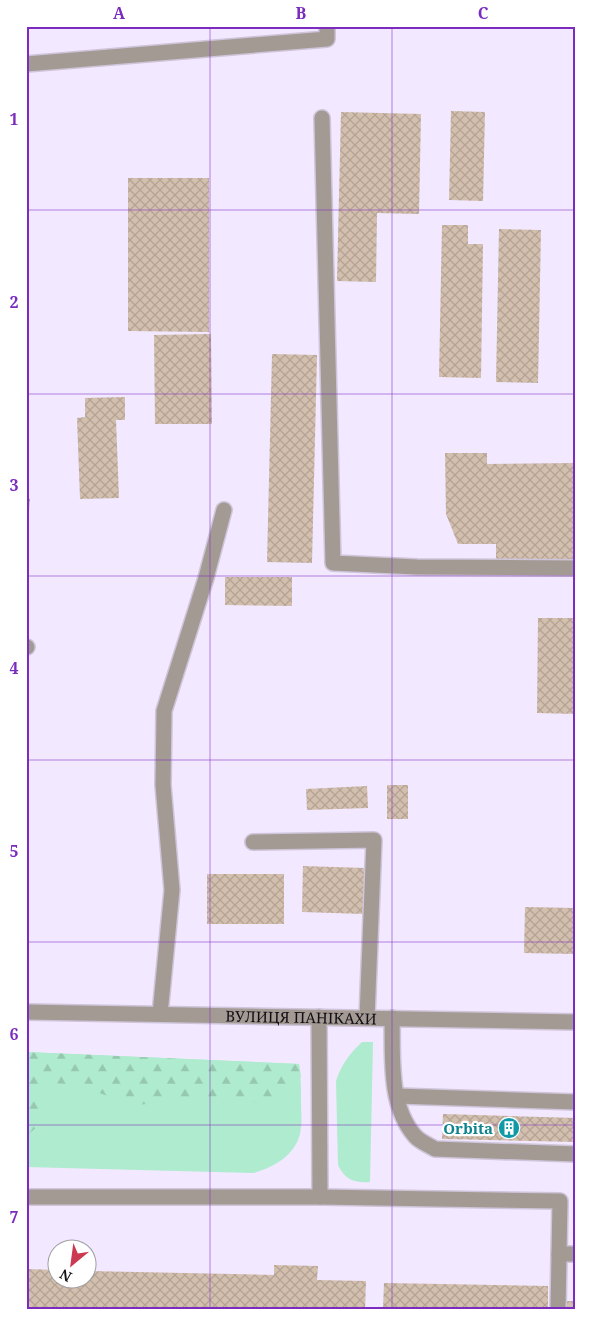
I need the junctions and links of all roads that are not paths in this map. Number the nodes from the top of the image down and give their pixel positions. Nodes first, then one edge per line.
1 (327, 26) edge
2 (26, 64) edge
3 (322, 118) dead end
4 (224, 510) dead end
5 (576, 568) edge
6 (253, 842) dead end
7 (26, 1012) edge
8 (160, 1014) junction
9 (319, 1017) junction
10 (367, 1018) junction
11 (392, 1018) junction
12 (576, 1022) edge
13 (397, 1096) junction
14 (576, 1102) edge
15 (576, 1154) edge
16 (26, 1197) edge
17 (320, 1197) junction
18 (559, 1254) junction
19 (576, 1254) edge
20 (558, 1310) edge

1 - 2 street
3 - 5 street
4 - 8 street
6 - 10 street
7 - 8 street, ВУЛИЦЯ ПАНІКАХИ
8 - 9 street, ВУЛИЦЯ ПАНІКАХИ
9 - 10 street, ВУЛИЦЯ ПАНІКАХИ
9 - 17 street
10 - 11 street, ВУЛИЦЯ ПАНІКАХИ
11 - 12 street, ВУЛИЦЯ ПАНІКАХИ
11 - 13 street
13 - 14 street
13 - 15 street
16 - 17 street
17 - 18 street
18 - 19 street
18 - 20 street

